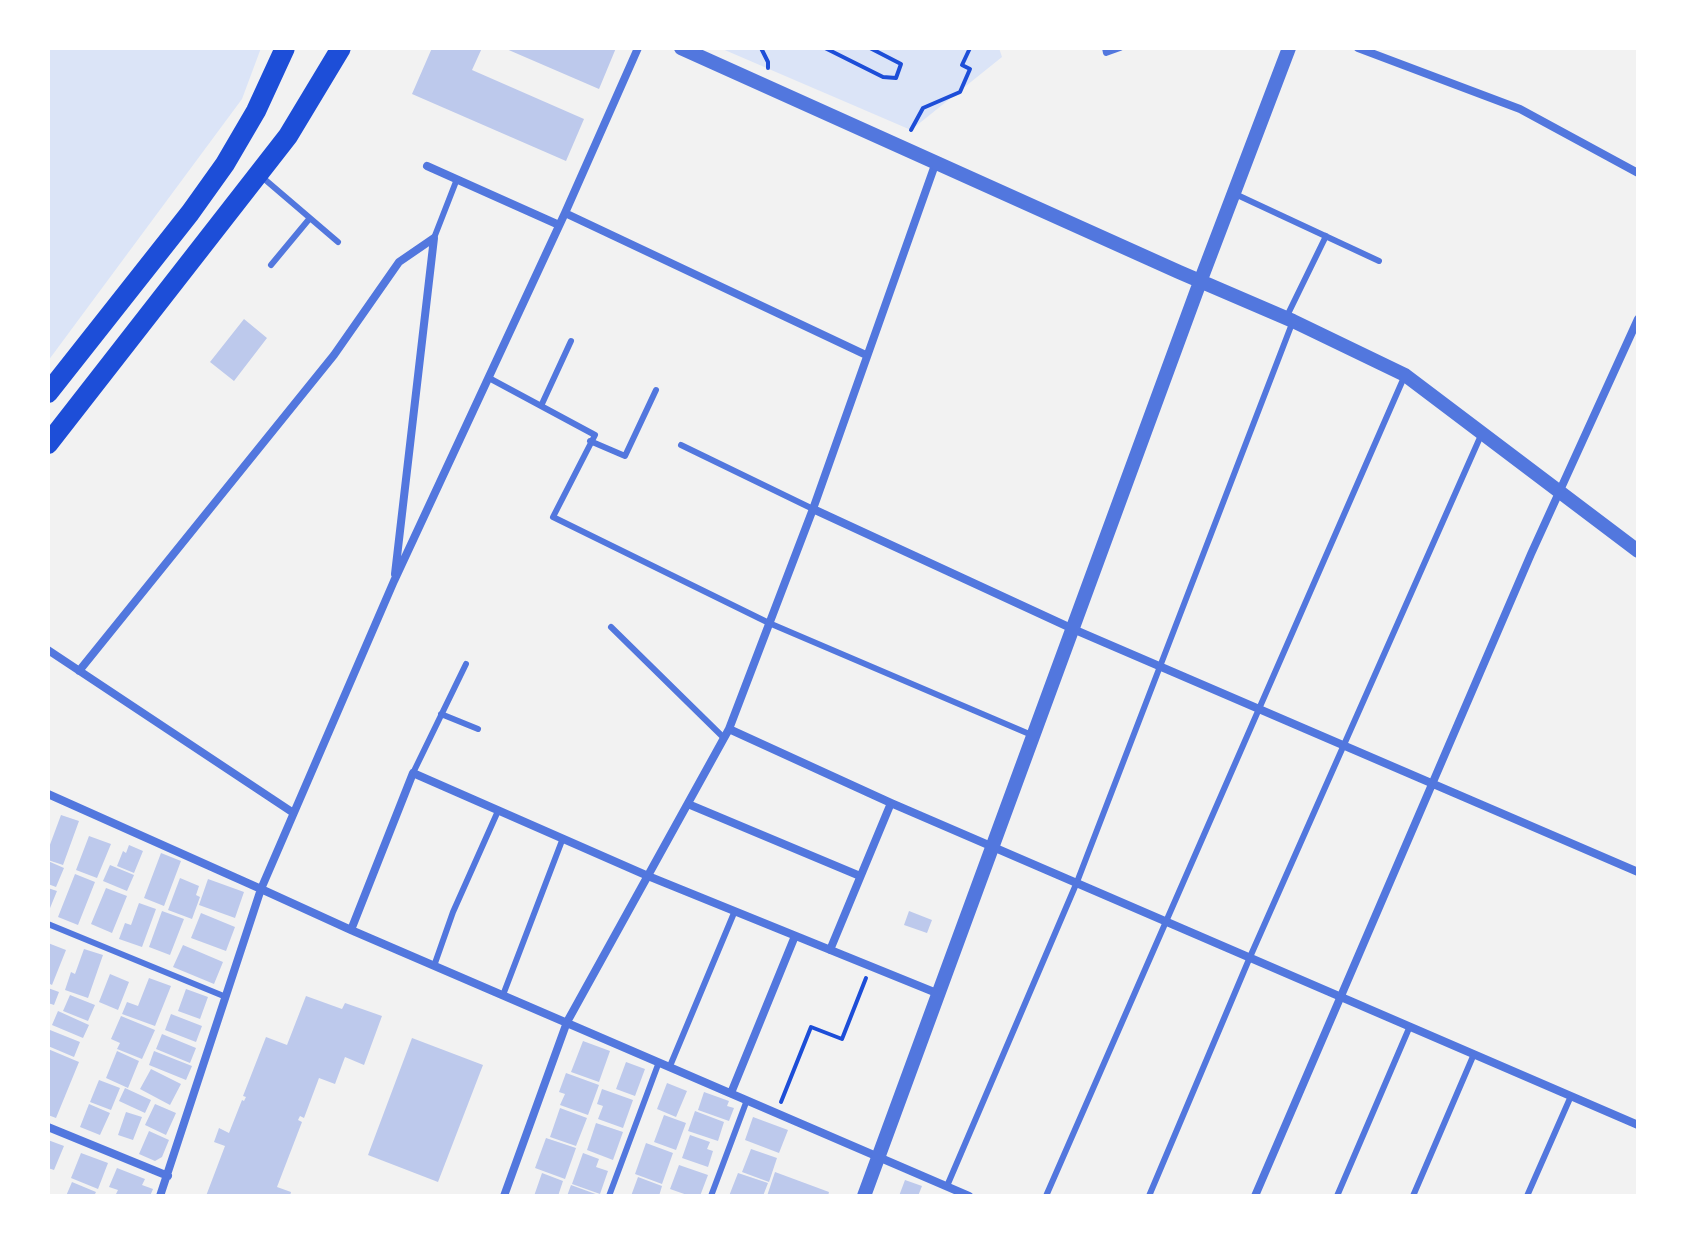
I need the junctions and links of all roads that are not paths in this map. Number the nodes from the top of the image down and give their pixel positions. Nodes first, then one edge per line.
1 (285, 48) edge
2 (341, 48) edge
3 (638, 48) edge
4 (681, 48) edge
5 (1105, 48) edge
6 (1120, 48) edge
7 (1289, 48) edge
8 (1358, 48) edge
9 (936, 162) junction
10 (427, 166) dead end
11 (1638, 173) edge
12 (259, 174) junction
13 (457, 179) junction
14 (1233, 193) junction
15 (565, 213) junction
16 (310, 218) junction
17 (559, 225) junction
18 (1326, 236) junction
19 (434, 238) junction
20 (338, 242) dead end
21 (1379, 261) dead end
22 (271, 265) dead end
23 (1200, 282) junction
24 (1290, 319) junction
25 (1638, 319) edge
26 (571, 341) dead end
27 (866, 355) junction
28 (1405, 375) junction
29 (489, 378) junction
30 (656, 390) dead end
31 (48, 393) edge
32 (541, 406) junction
33 (1483, 432) junction
34 (590, 441) junction
35 (48, 444) edge
36 (681, 445) dead end
37 (1559, 491) junction
38 (813, 509) junction
39 (1638, 551) edge
40 (394, 581) junction
41 (769, 623) junction
42 (611, 627) dead end
43 (1073, 629) junction
44 (48, 650) edge
45 (466, 664) dead end
46 (1160, 666) junction
47 (79, 671) junction
48 (1258, 709) junction
49 (441, 714) junction
50 (478, 729) dead end
51 (727, 734) junction
52 (1034, 736) junction
53 (1344, 745) junction
54 (413, 773) junction
55 (1433, 784) junction
56 (48, 794) edge
57 (891, 803) junction
58 (688, 804) junction
59 (498, 811) junction
60 (292, 812) junction
61 (563, 838) junction
62 (993, 846) junction
63 (1638, 872) edge
64 (648, 876) junction
65 (860, 876) junction
66 (1077, 882) junction
67 (261, 889) junction
68 (734, 913) junction
69 (1165, 921) junction
70 (48, 924) edge
71 (351, 930) junction
72 (795, 936) junction
73 (830, 950) junction
74 (1250, 957) junction
75 (434, 966) junction
76 (939, 994) junction
77 (503, 995) junction
78 (226, 997) junction
79 (1342, 997) junction
80 (567, 1022) junction
81 (1410, 1026) junction
82 (1474, 1054) junction
83 (659, 1062) junction
84 (670, 1066) junction
85 (731, 1093) junction
86 (1571, 1096) junction
87 (747, 1100) junction
88 (1638, 1125) edge
89 (48, 1127) edge
90 (878, 1156) junction
91 (168, 1176) junction
92 (947, 1186) junction
93 (160, 1196) edge
94 (504, 1196) edge
95 (609, 1196) edge
96 (711, 1196) edge
97 (864, 1196) edge
98 (969, 1196) edge
99 (1046, 1196) edge
100 (1149, 1196) edge
101 (1255, 1196) edge
102 (1337, 1196) edge
103 (1413, 1196) edge
104 (1527, 1196) edge

1 - 31 highway
2 - 12 highway
3 - 15 street
4 - 9 street
5 - 6 lane
7 - 14 street
8 - 11 street
9 - 23 street
9 - 27 street
10 - 13 street
12 - 16 lane
12 - 35 highway
13 - 17 street
13 - 19 lane
14 - 18 lane
14 - 23 street
15 - 17 street
15 - 27 street
16 - 20 lane
16 - 22 lane
17 - 29 street
18 - 21 lane
18 - 24 lane
19 - 40 street
19 - 47 street
23 - 24 street
23 - 43 street
24 - 28 street
24 - 46 lane
25 - 37 street
26 - 32 lane
27 - 38 street
28 - 33 street
28 - 48 lane
29 - 32 lane
29 - 40 street
30 - 34 lane
32 - 34 lane
33 - 37 street
33 - 53 lane
34 - 41 lane
36 - 38 lane
37 - 39 street
37 - 55 street
38 - 41 street
38 - 43 street
40 - 60 street
41 - 51 street
41 - 52 lane
42 - 51 lane
43 - 46 street
43 - 52 street
44 - 47 street
45 - 49 lane
46 - 48 street
46 - 66 lane
47 - 60 street
48 - 53 street
48 - 69 lane
49 - 50 lane
49 - 54 lane
51 - 57 street
51 - 58 street
52 - 62 street
53 - 55 street
53 - 74 lane
54 - 59 street
54 - 71 street
55 - 63 street
55 - 79 street
56 - 67 street
57 - 62 street
57 - 65 street
58 - 64 street
58 - 65 street
59 - 61 street
59 - 75 lane
60 - 67 street
61 - 64 street
61 - 77 lane
62 - 66 street
62 - 76 street
64 - 68 street
64 - 80 street
65 - 73 street
66 - 69 street
66 - 92 lane
67 - 71 street
67 - 78 street
68 - 72 street
68 - 84 lane
69 - 74 street
69 - 99 lane
70 - 78 lane
71 - 75 street
72 - 73 street
72 - 85 street
73 - 76 street
74 - 79 street
74 - 100 lane
75 - 77 street
76 - 90 street
77 - 80 street
78 - 91 street
79 - 81 street
79 - 101 street
80 - 83 street
80 - 94 street
81 - 82 street
81 - 102 lane
82 - 86 street
82 - 103 lane
83 - 84 street
83 - 95 lane
84 - 85 street
85 - 87 street
86 - 88 street
86 - 104 lane
87 - 90 street
87 - 96 lane
89 - 91 street
90 - 92 street
90 - 97 street
91 - 93 street
92 - 98 street

